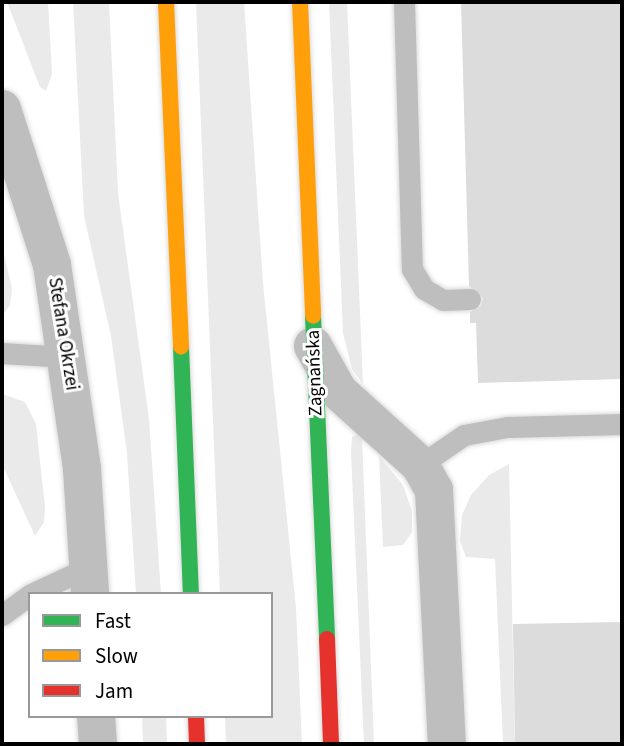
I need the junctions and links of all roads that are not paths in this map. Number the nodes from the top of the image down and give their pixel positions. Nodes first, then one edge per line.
1 (166, 2) edge
2 (300, 2) edge
3 (404, 2) edge
4 (2, 109) edge
5 (470, 299) dead end
6 (313, 346) junction
7 (2, 353) edge
8 (67, 357) junction
9 (622, 424) edge
10 (420, 465) junction
11 (89, 580) edge
12 (38, 592) edge
13 (191, 592) edge
14 (28, 596) edge
15 (2, 615) edge
16 (96, 718) edge
17 (196, 718) edge
18 (98, 744) edge
19 (197, 744) edge
20 (331, 744) edge
21 (447, 744) edge

1 - 13 main road
2 - 6 main road, Zagnańska
3 - 5 lane
4 - 8 street, Stefana Okrzei
6 - 10 street
6 - 20 main road, Zagnańska
7 - 8 lane
8 - 11 street, Stefana Okrzei
9 - 10 lane
10 - 21 street
11 - 12 lane
14 - 15 lane
16 - 18 street
17 - 19 main road

